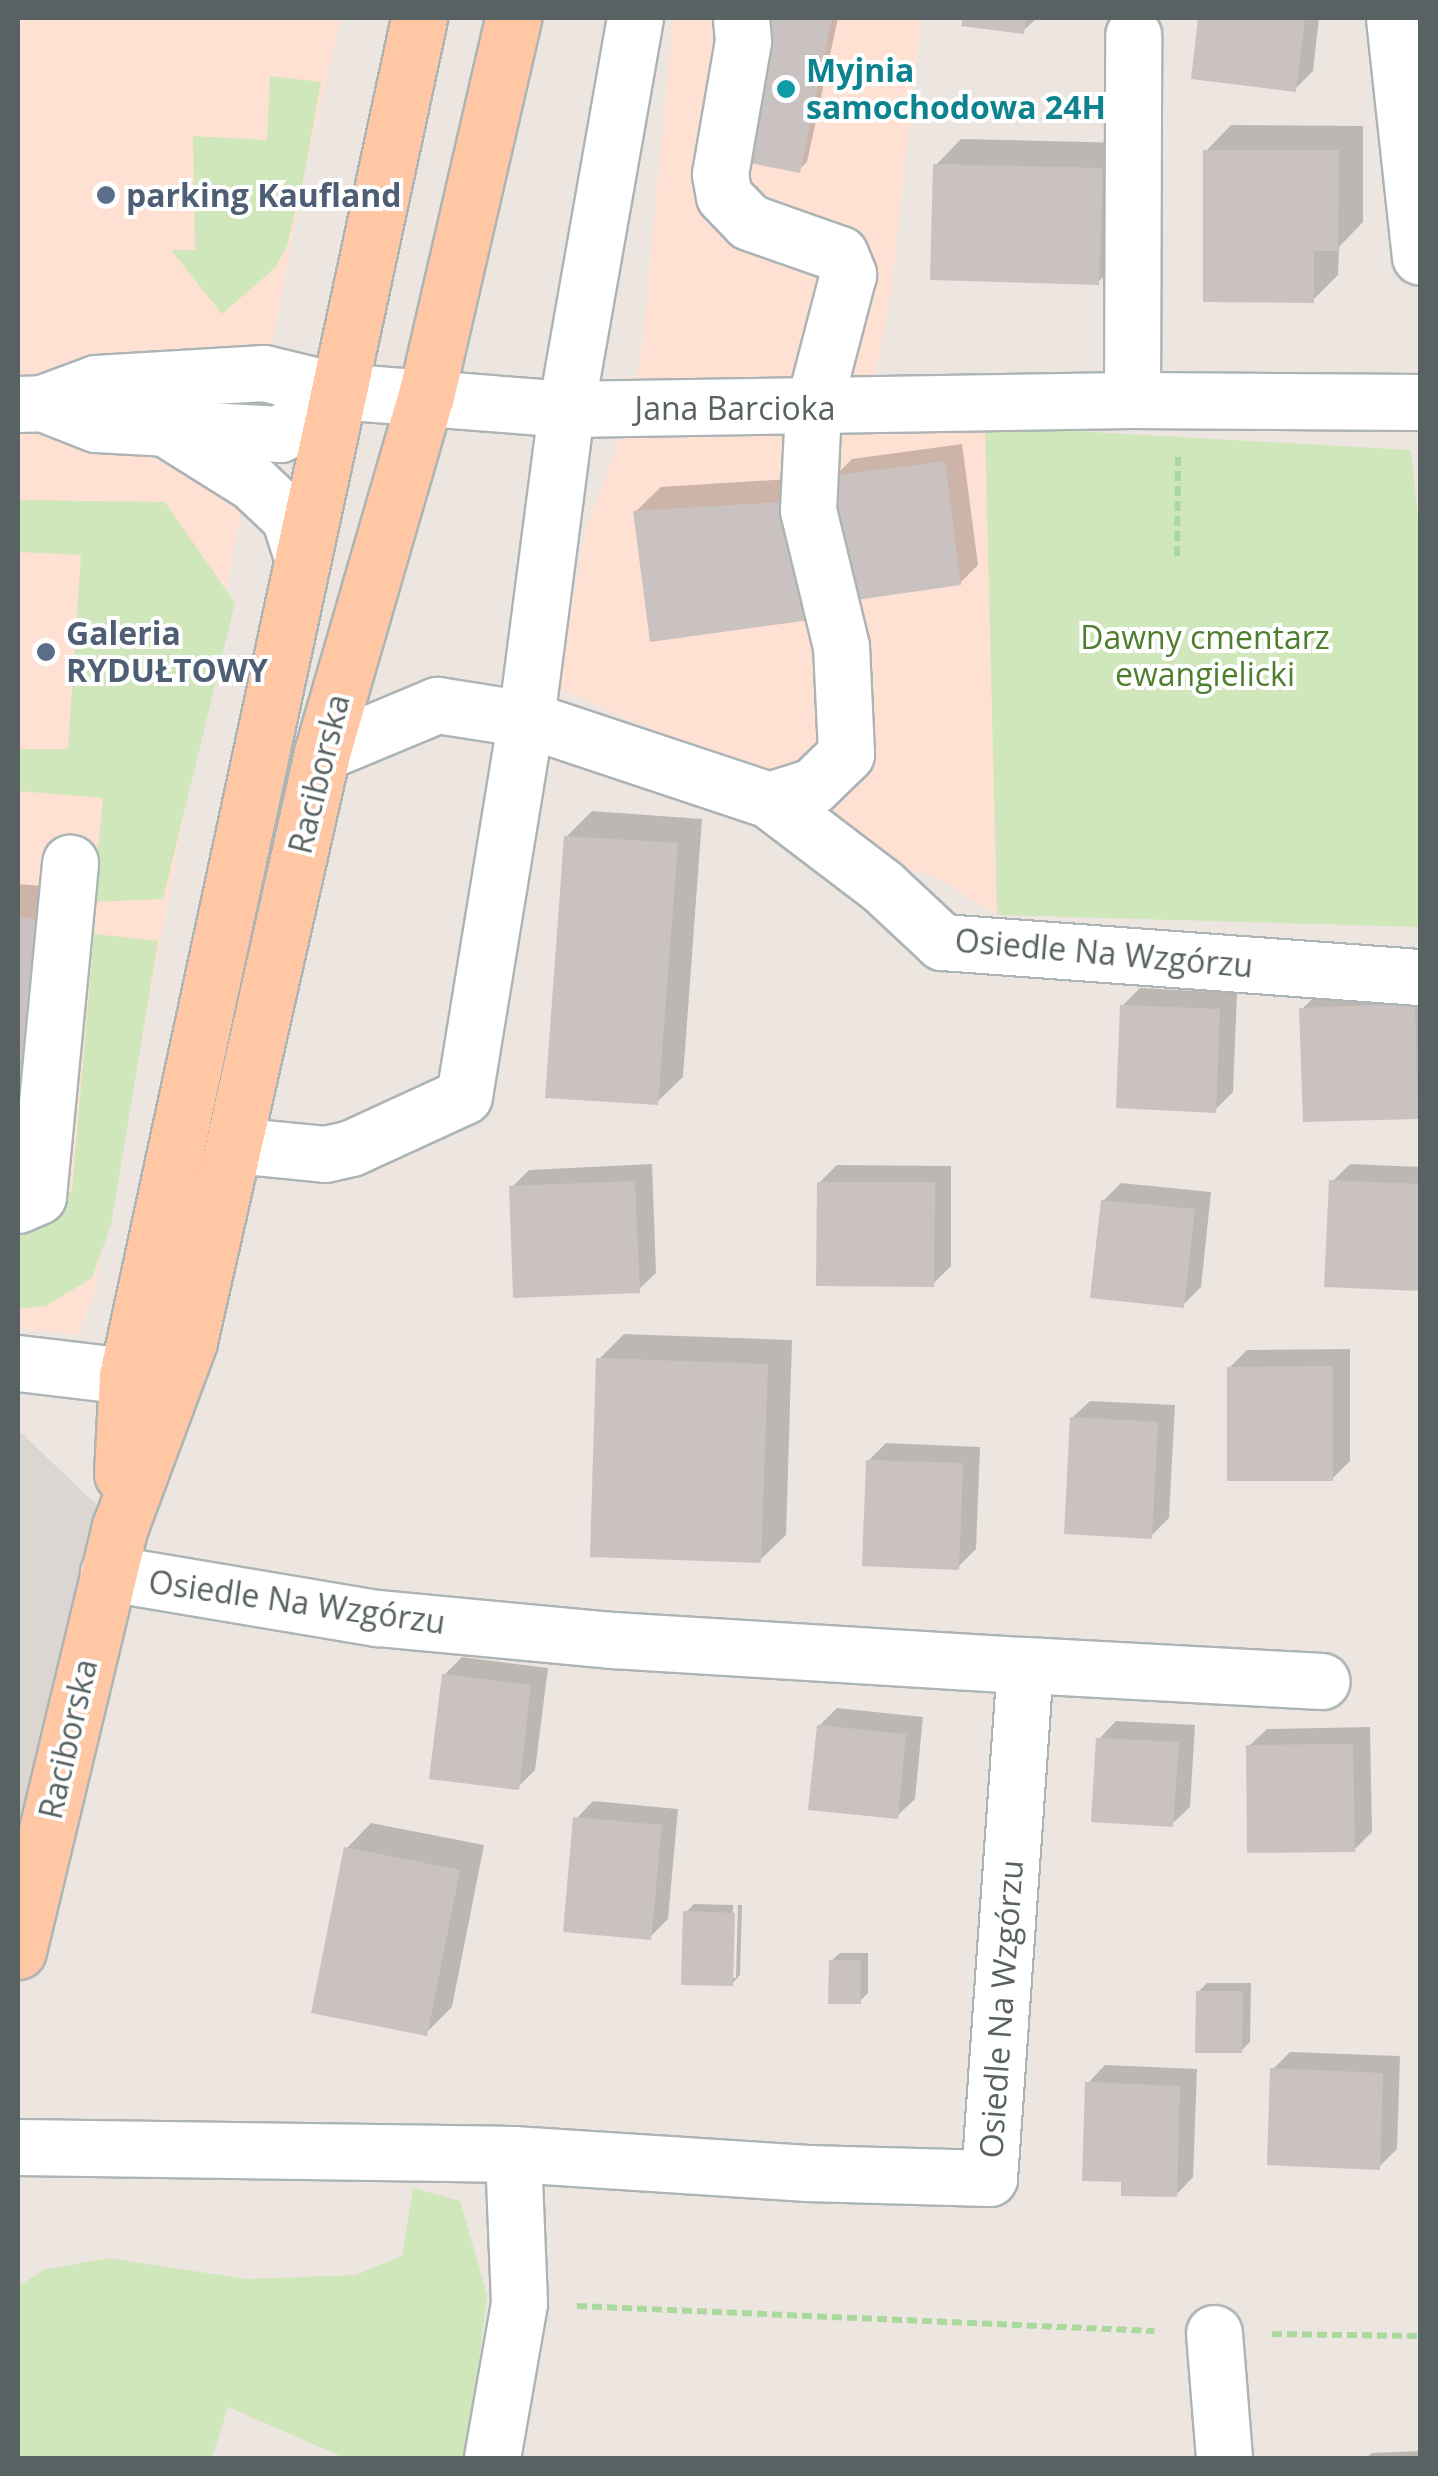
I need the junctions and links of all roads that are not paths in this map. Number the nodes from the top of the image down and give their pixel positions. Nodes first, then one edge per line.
1 (418, 18) edge
2 (513, 18) edge
3 (635, 18) edge
4 (741, 18) edge
5 (1394, 18) edge
6 (1133, 35) dead end
7 (1420, 256) edge
8 (338, 390) junction
9 (426, 396) junction
10 (1156, 401) junction
11 (1420, 402) edge
12 (30, 404) edge
13 (813, 408) junction
14 (566, 409) junction
15 (163, 427) junction
16 (302, 556) junction
17 (526, 719) junction
18 (322, 753) junction
19 (769, 800) junction
20 (70, 863) dead end
21 (1420, 978) edge
22 (234, 1145) junction
23 (18, 1205) edge
24 (18, 1363) edge
25 (126, 1376) junction
26 (114, 1550) junction
27 (1025, 1665) junction
28 (1322, 1680) dead end
29 (18, 1951) edge
30 (18, 2146) edge
31 (513, 2154) junction
32 (1214, 2333) road end
33 (492, 2458) edge
34 (1224, 2458) edge

1 - 8 main road, Raciborska
2 - 9 main road, Raciborska
3 - 14 street
4 - 13 street
5 - 7 street
6 - 10 street
8 - 9 street, Jana Barcioka
8 - 12 street, Jana Barcioka
8 - 15 street
8 - 16 main road, Raciborska
9 - 14 street, Jana Barcioka
9 - 18 main road, Raciborska
10 - 11 street, Jana Barcioka
10 - 13 street, Jana Barcioka
12 - 15 street
13 - 14 street, Jana Barcioka
13 - 19 street
14 - 17 street
15 - 16 street
16 - 25 main road, Raciborska
17 - 18 street, Osiedle Na Wzgórzu
17 - 19 street, Osiedle Na Wzgórzu
17 - 22 street
18 - 22 main road, Raciborska
19 - 21 street, Osiedle Na Wzgórzu
20 - 23 street
22 - 26 main road, Raciborska
24 - 25 street
25 - 26 main road, Raciborska
26 - 27 street, Osiedle Na Wzgórzu
26 - 29 main road, Raciborska
27 - 28 street, Osiedle Na Wzgórzu
27 - 31 street, Osiedle Na Wzgórzu
30 - 31 street, Osiedle Na Wzgórzu
31 - 33 street
32 - 34 street

